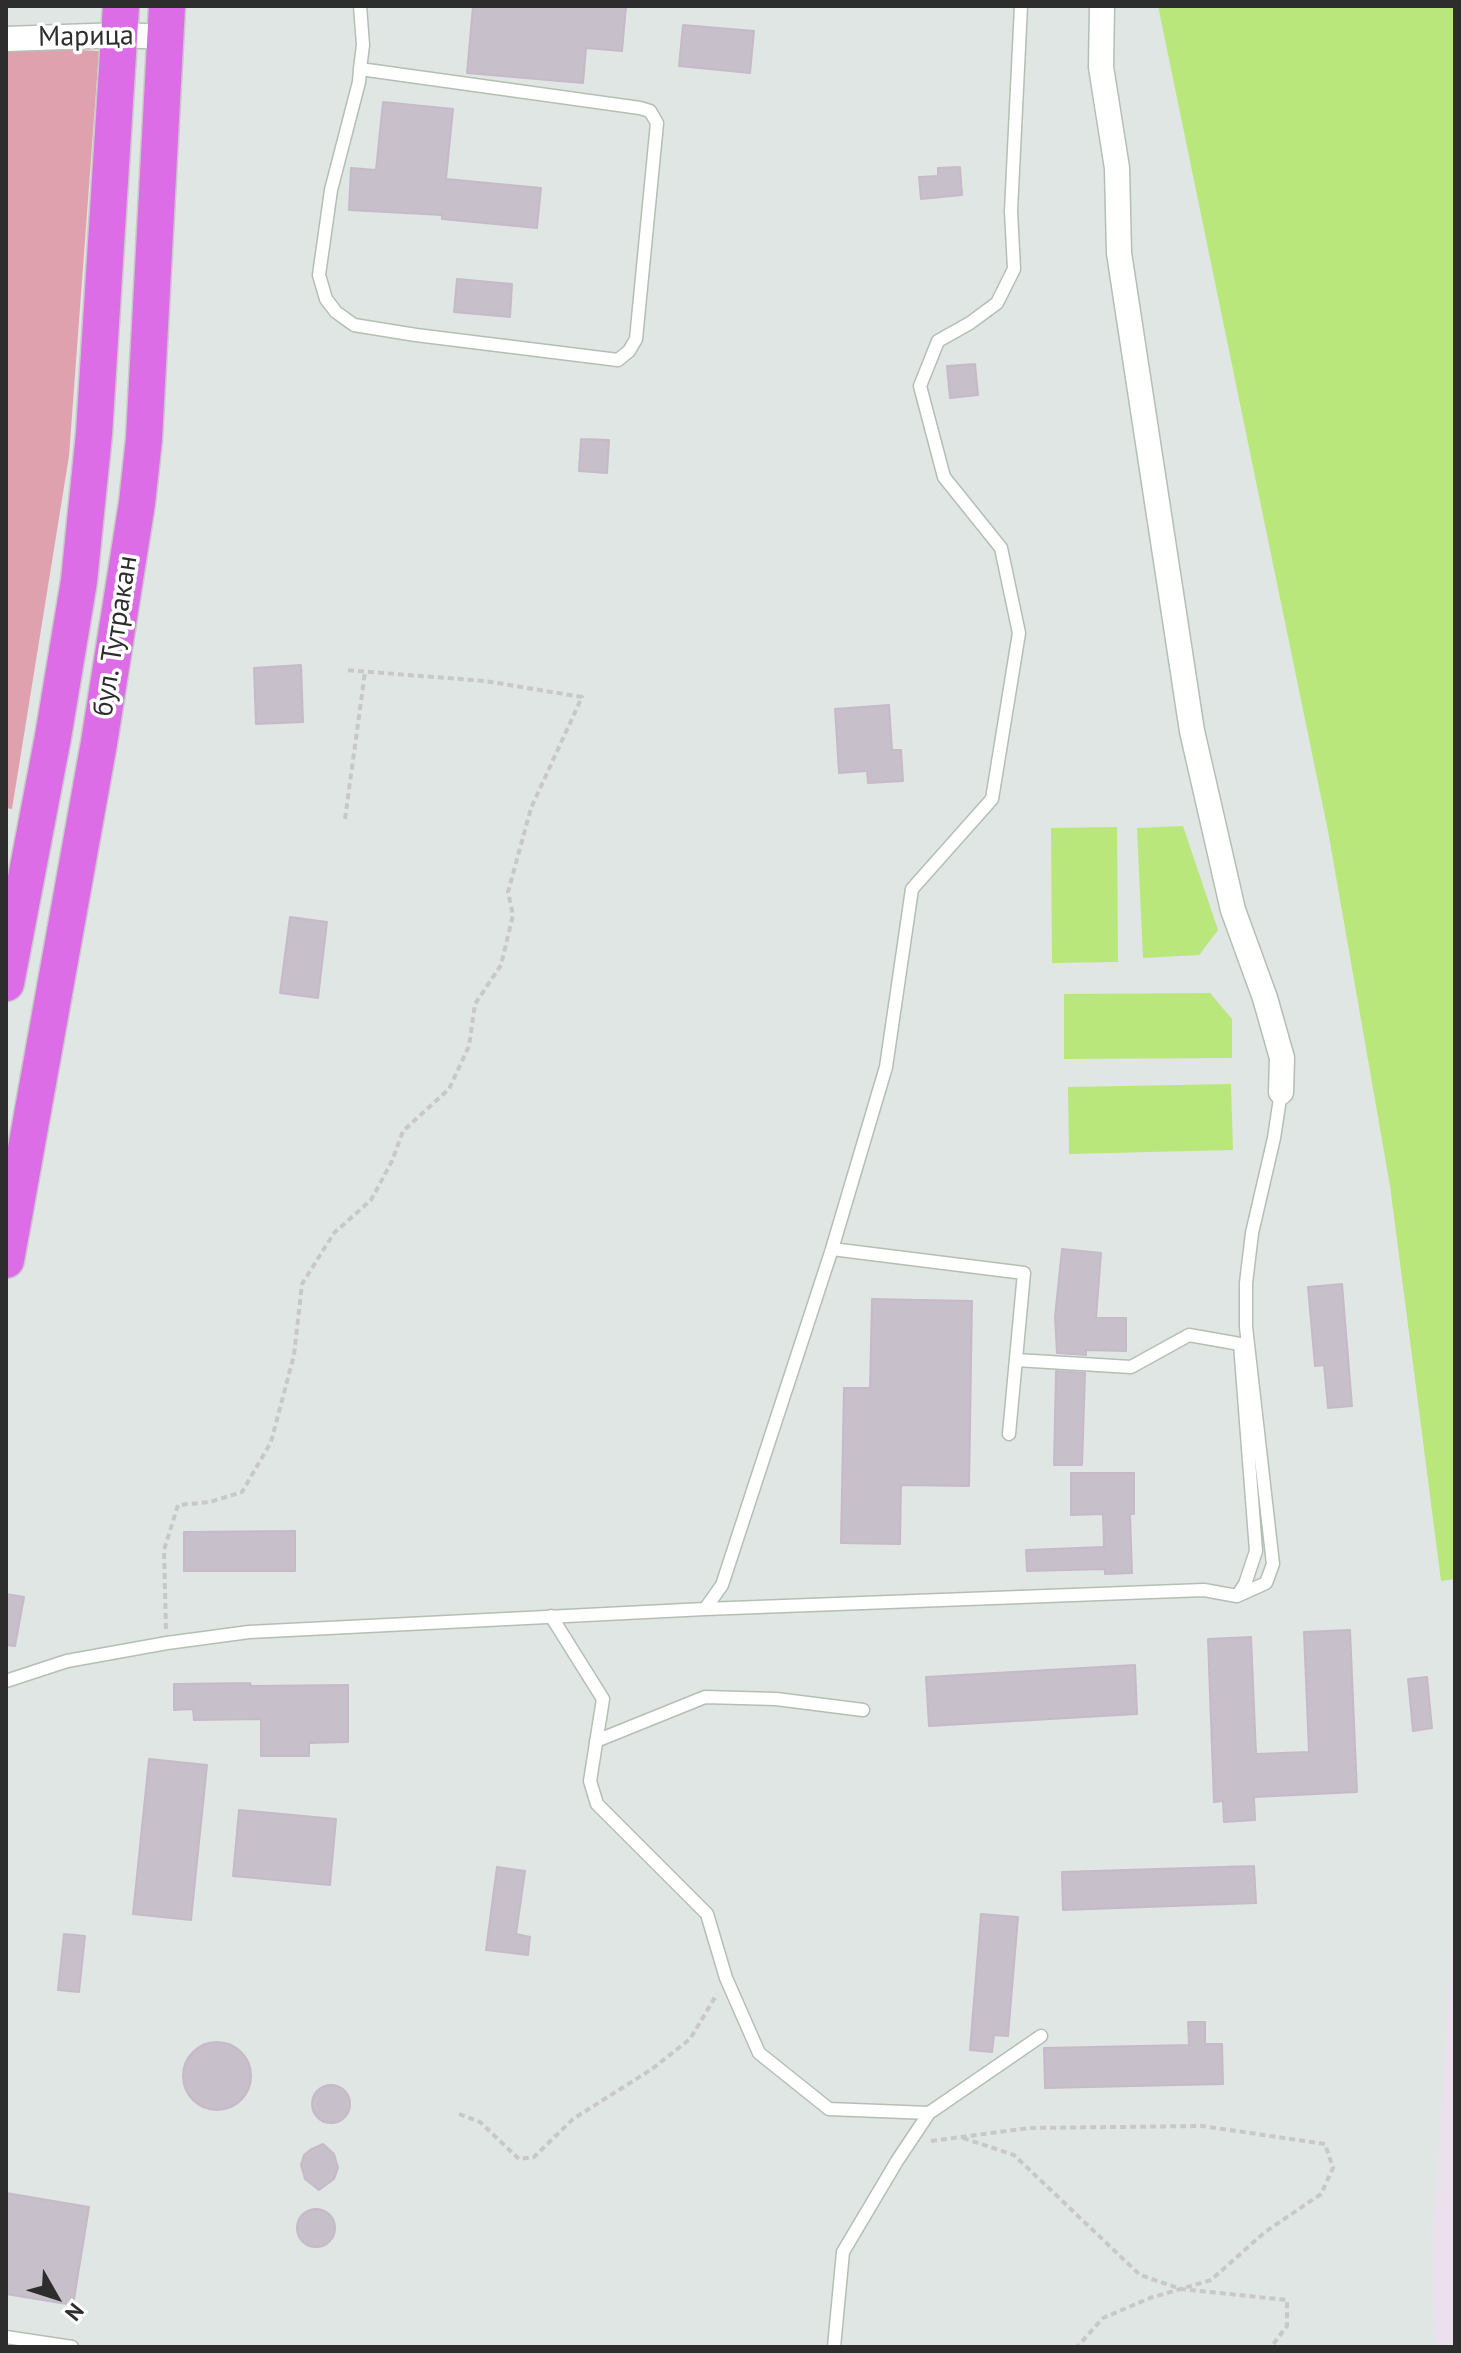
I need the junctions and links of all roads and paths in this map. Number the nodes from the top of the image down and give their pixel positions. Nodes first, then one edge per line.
1 (360, 6) edge
2 (1021, 6) edge
3 (1102, 6) edge
4 (121, 21) edge
5 (166, 21) edge
6 (6, 39) edge
7 (360, 69) junction
8 (345, 670) dead end
9 (365, 672) junction
10 (345, 819) dead end
11 (6, 983) edge
12 (1281, 1092) joint
13 (832, 1249) junction
14 (6, 1260) edge
15 (1016, 1360) junction
16 (1009, 1434) dead end
17 (1237, 1596) junction
18 (705, 1609) junction
19 (551, 1616) junction
20 (167, 1643) junction
21 (6, 1681) edge
22 (863, 1710) dead end
23 (596, 1741) junction
24 (726, 1978) junction
25 (1041, 2036) dead end
26 (929, 2113) junction
27 (459, 2114) dead end
28 (961, 2137) junction
29 (909, 2143) junction
30 (1181, 2289) junction
31 (6, 2337) edge
32 (72, 2347) edge
33 (834, 2347) edge
34 (1077, 2347) edge
35 (1271, 2347) edge

1 - 7 lane
2 - 13 lane
3 - 12 street
4 - 5 street, Марица
4 - 6 street, Марица
4 - 11 main road, бул. Тутракан
5 - 14 main road, бул. Тутракан
7 - 7 lane
8 - 9 path
9 - 10 path
9 - 20 path
12 - 17 lane
13 - 15 lane
13 - 18 lane
15 - 16 lane
15 - 17 lane
17 - 18 lane
18 - 19 lane
19 - 20 lane
19 - 23 lane
20 - 21 lane
22 - 23 lane
23 - 24 lane
24 - 26 lane
24 - 27 path
25 - 26 lane
26 - 29 lane
28 - 29 path
28 - 30 path
28 - 30 path
29 - 33 lane
30 - 34 path
30 - 35 path
31 - 32 lane

